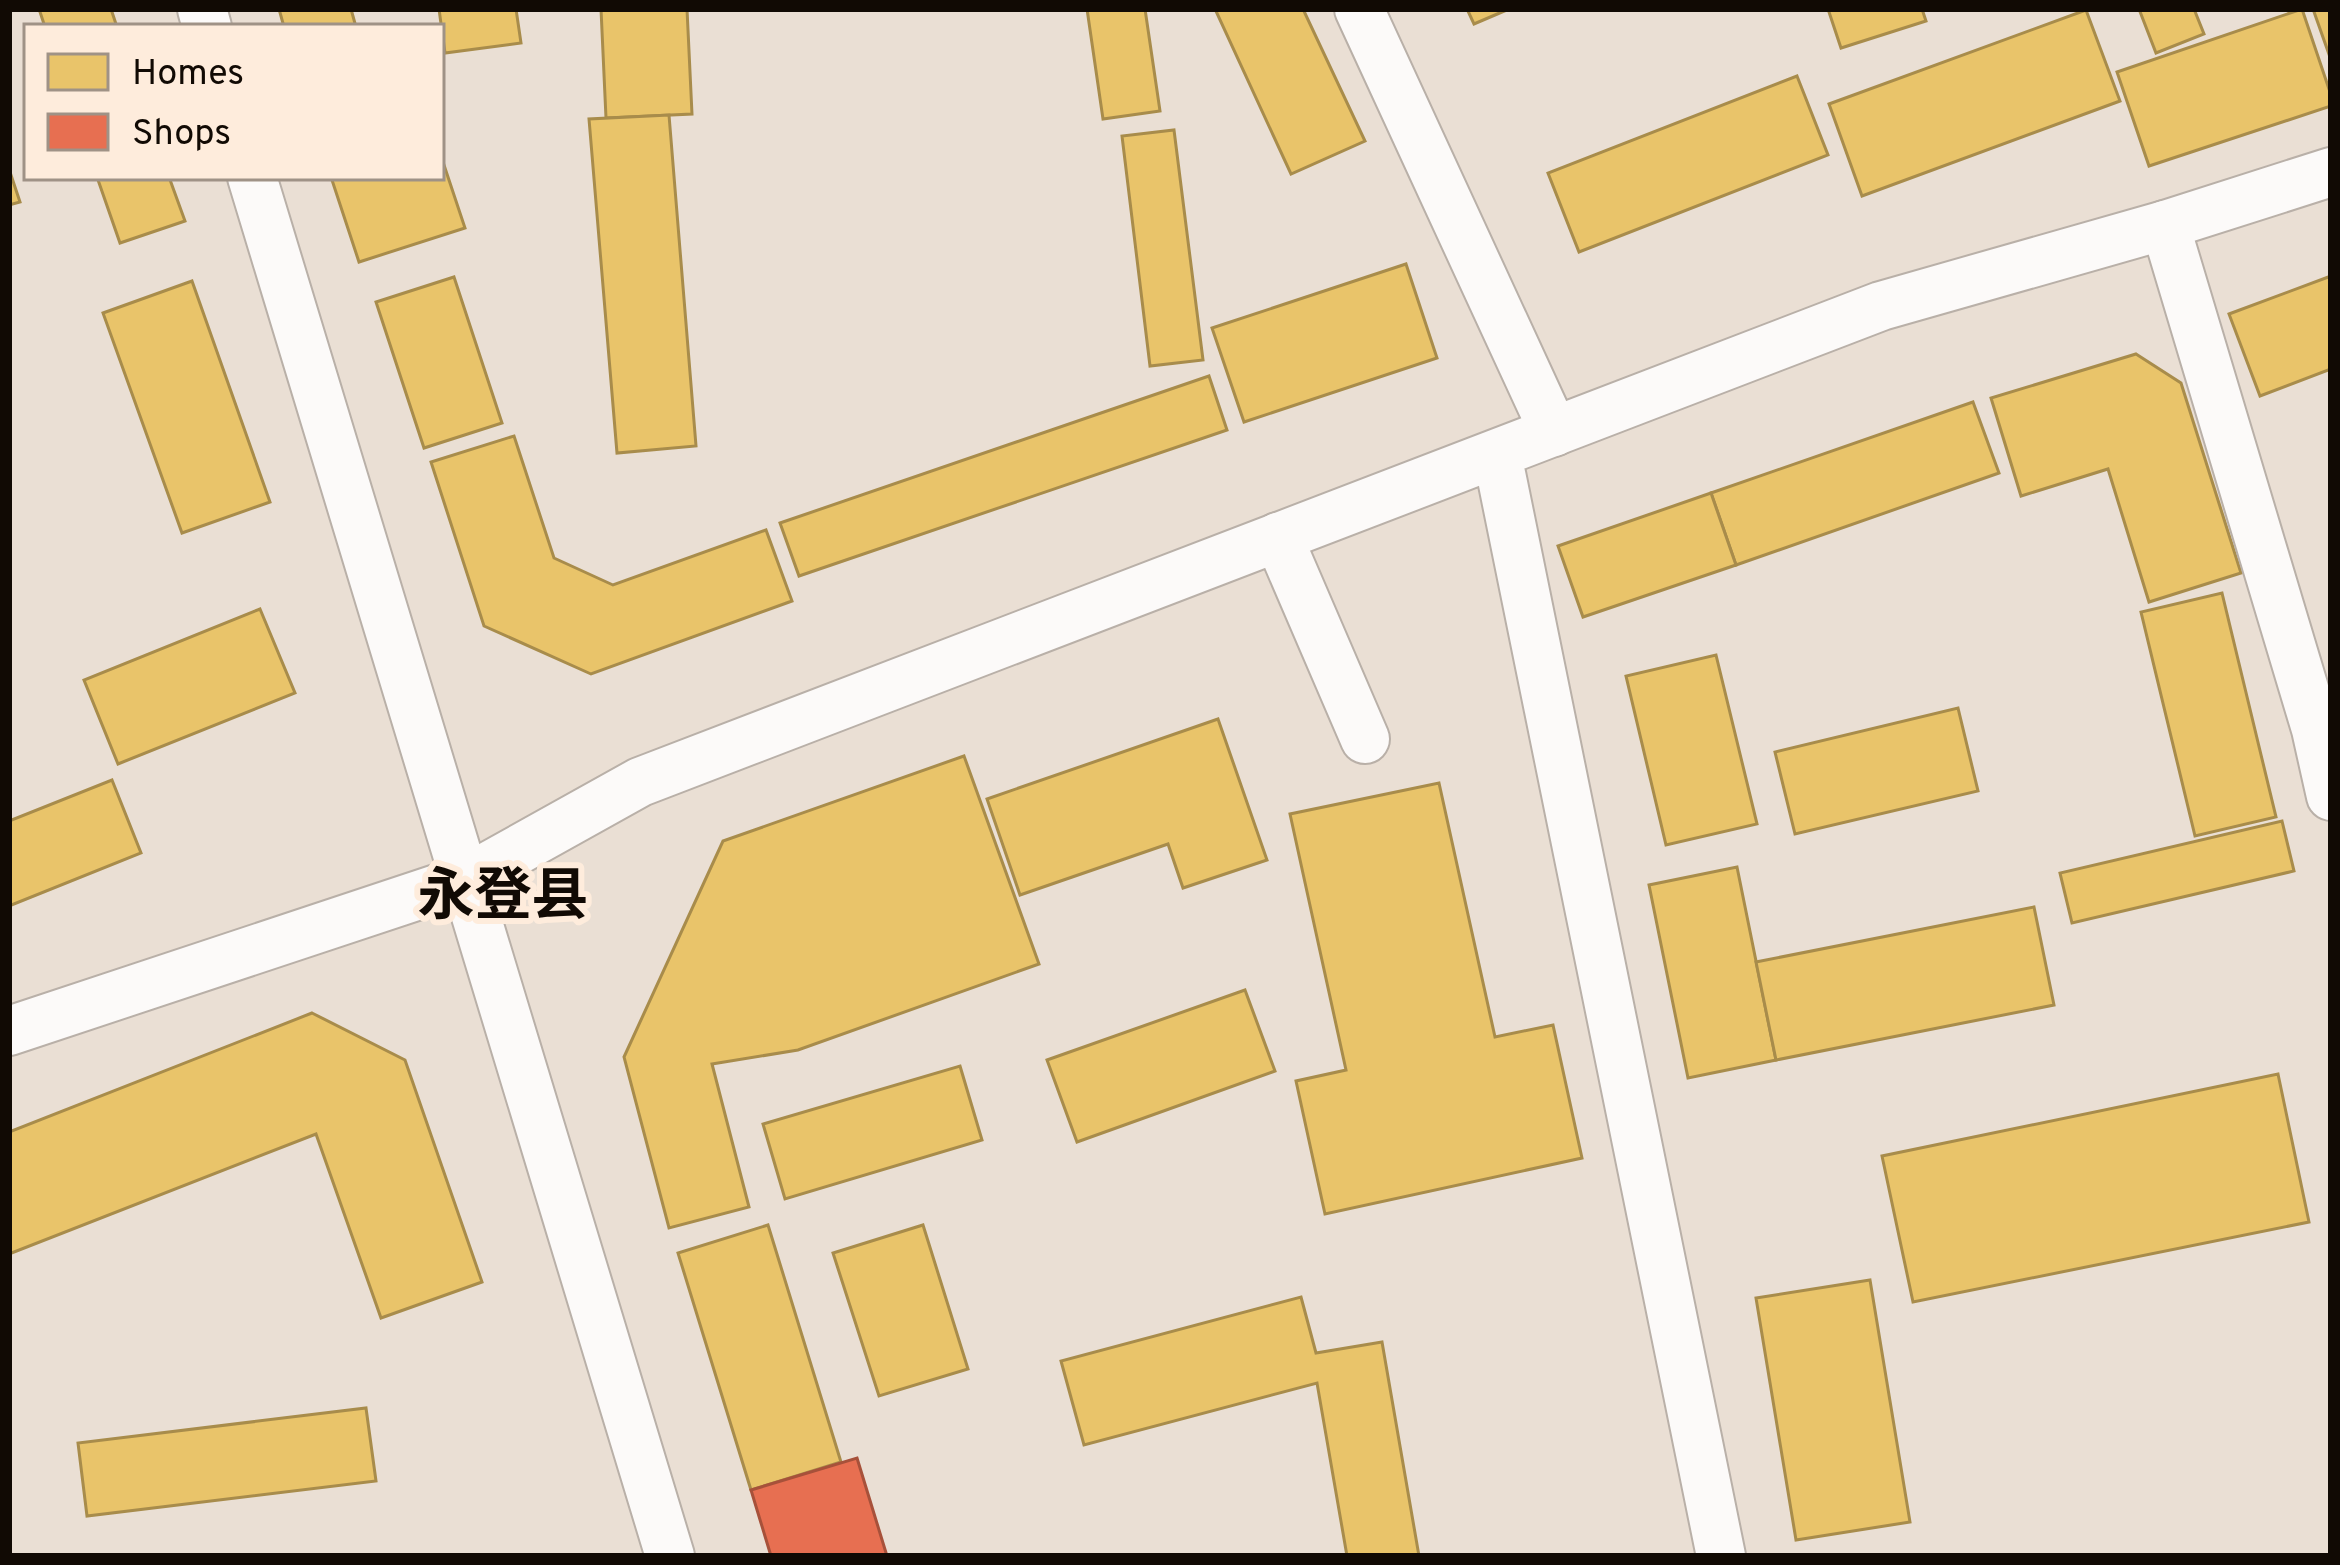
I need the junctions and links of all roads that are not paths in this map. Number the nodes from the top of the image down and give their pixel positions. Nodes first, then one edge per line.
1 (1360, 9) edge
2 (2331, 172) edge
3 (253, 180) edge
4 (2165, 225) junction
5 (1554, 432) junction
6 (1497, 454) junction
7 (1278, 537) junction
8 (1365, 739) dead end
9 (2331, 796) edge
10 (464, 880) junction
11 (9, 1031) edge
12 (670, 1556) edge
13 (1721, 1556) edge

1 - 5 street
2 - 4 street
3 - 10 street
4 - 5 street
4 - 9 street
5 - 6 street
6 - 7 street
6 - 13 street
7 - 8 street
7 - 10 street
10 - 11 street
10 - 12 street

